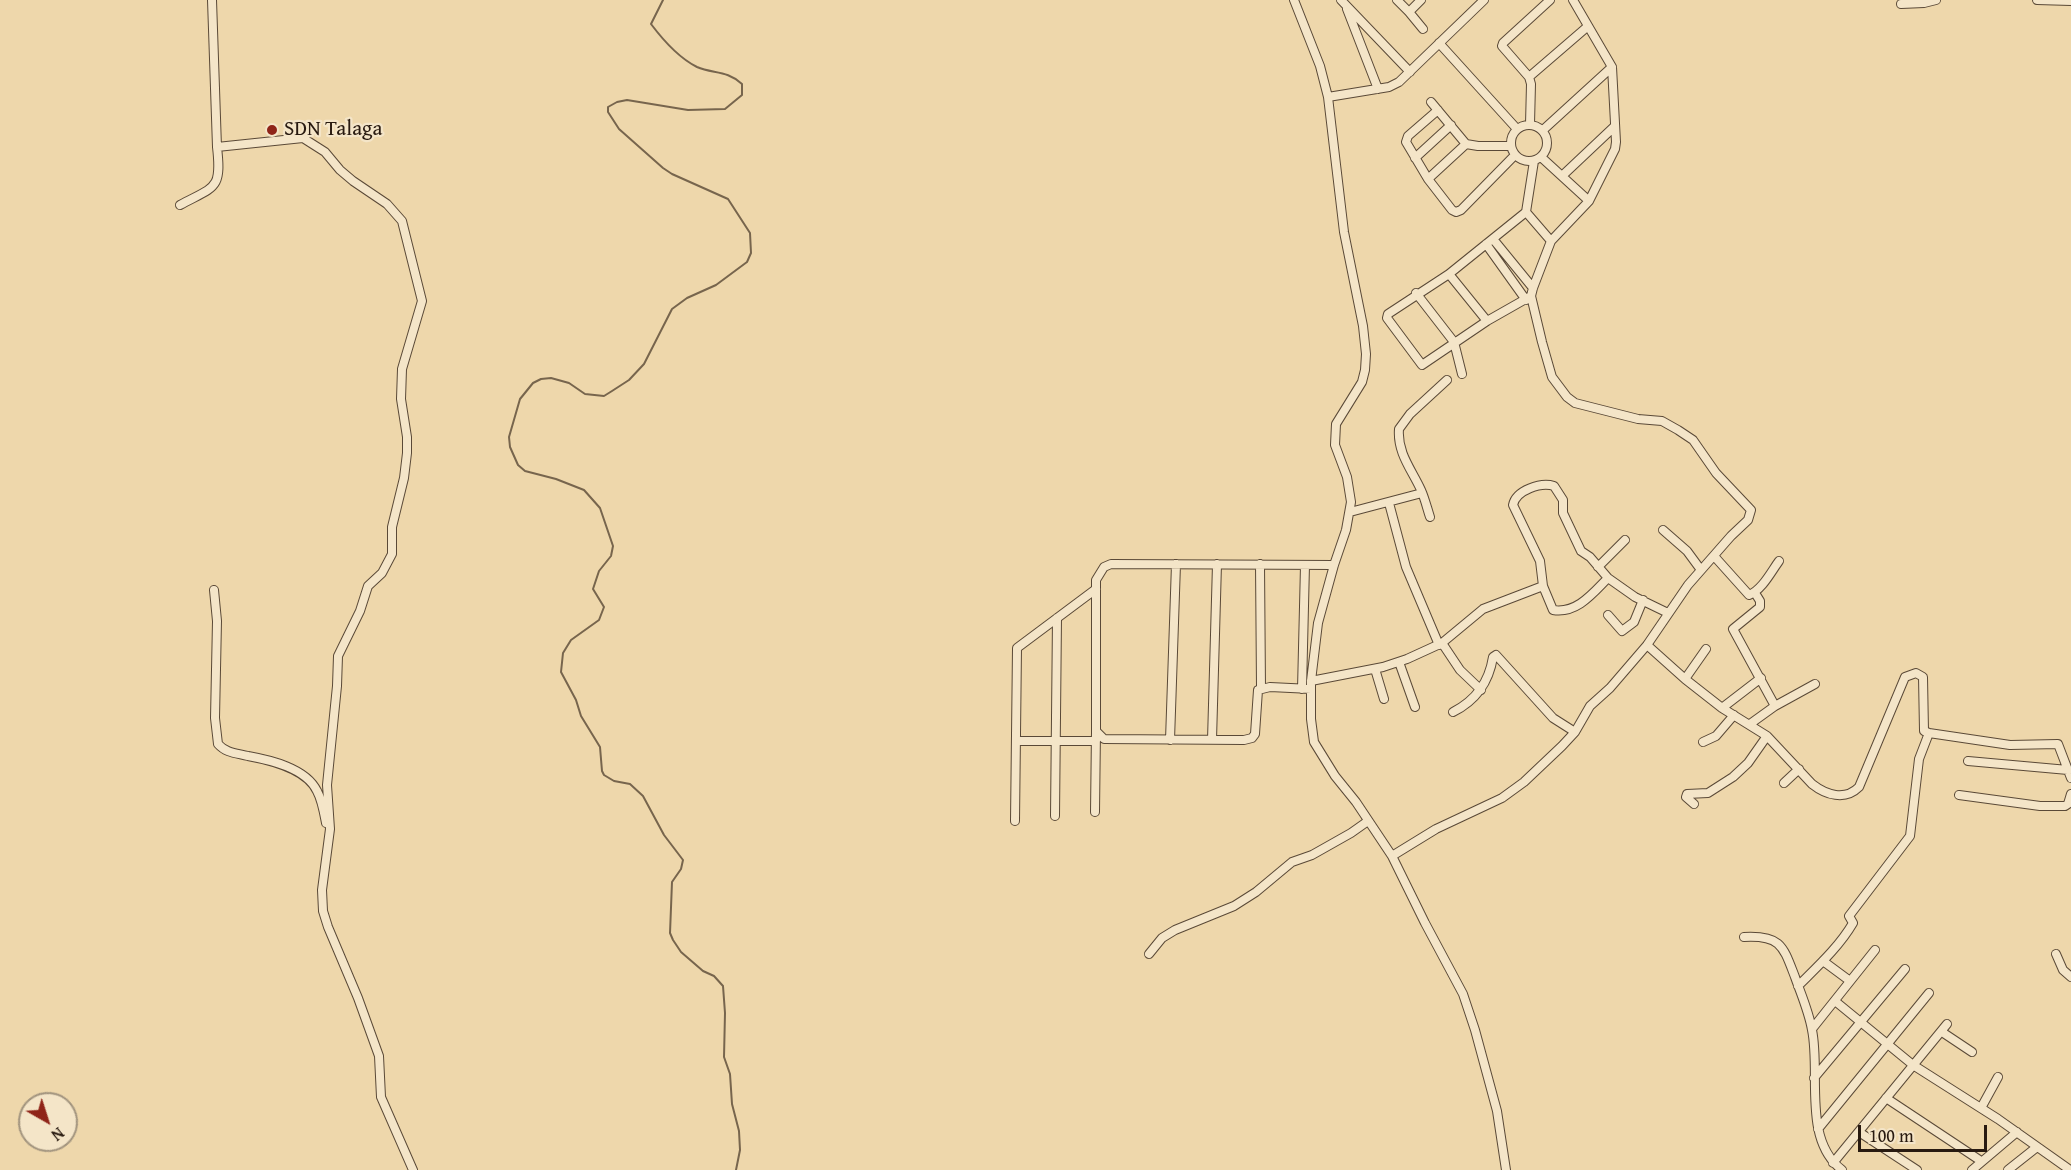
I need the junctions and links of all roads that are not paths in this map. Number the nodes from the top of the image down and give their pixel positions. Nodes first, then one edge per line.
1 (212, 0) edge
2 (1294, 0) edge
3 (1397, 0) edge
4 (1421, 0) edge
5 (1484, 0) edge
6 (1550, 0) edge
7 (1573, 0) edge
8 (1936, 0) edge
9 (2037, 0) edge
10 (2071, 1) edge
11 (1343, 3) edge
12 (1900, 4) dead end
13 (1408, 12) junction
14 (1587, 27) junction
15 (1424, 29) dead end
16 (1439, 43) junction
17 (1612, 67) junction
18 (1410, 72) junction
19 (1529, 77) junction
20 (1378, 89) junction
21 (1328, 97) junction
22 (1431, 102) dead end
23 (1438, 110) junction
24 (1530, 124) junction
25 (1451, 125) junction
26 (1615, 126) junction
27 (1517, 129) junction
28 (1543, 130) junction
29 (1466, 144) junction
30 (1511, 146) junction
31 (217, 147) junction
32 (1515, 155) junction
33 (1415, 158) junction
34 (1538, 159) junction
35 (1562, 176) junction
36 (1428, 179) junction
37 (1588, 201) junction
38 (180, 205) dead end
39 (1526, 212) junction
40 (1489, 241) junction
41 (1551, 241) junction
42 (1449, 274) junction
43 (1416, 293) junction
44 (1530, 295) junction
45 (1487, 321) junction
46 (1454, 342) junction
47 (1462, 374) dead end
48 (1447, 380) dead end
49 (1422, 493) junction
50 (1389, 503) junction
51 (1350, 512) junction
52 (1430, 517) dead end
53 (1664, 530) dead end
54 (1625, 540) dead end
55 (1714, 556) junction
56 (1779, 561) dead end
57 (1176, 564) junction
58 (1217, 564) junction
59 (1260, 564) junction
60 (1305, 565) junction
61 (1334, 565) junction
62 (1598, 567) junction
63 (1701, 570) junction
64 (1608, 578) junction
65 (1543, 586) junction
66 (1096, 589) junction
67 (214, 590) dead end
68 (1755, 593) junction
69 (1643, 600) junction
70 (1668, 613) junction
71 (1608, 615) dead end
72 (1057, 618) junction
73 (1441, 644) junction
74 (1647, 645) junction
75 (1706, 649) dead end
76 (1399, 662) junction
77 (1375, 669) junction
78 (1761, 678) junction
79 (1684, 679) junction
80 (1815, 684) dead end
81 (1308, 686) junction
82 (1262, 688) junction
83 (1480, 690) junction
84 (1384, 699) dead end
85 (1775, 706) junction
86 (1416, 707) dead end
87 (1722, 708) junction
88 (1453, 712) dead end
89 (1734, 715) junction
90 (1750, 724) junction
91 (1096, 731) junction
92 (1575, 732) junction
93 (1929, 734) junction
94 (1767, 736) junction
95 (1170, 740) junction
96 (1212, 740) junction
97 (1016, 741) junction
98 (1055, 741) junction
99 (1096, 741) junction
100 (1703, 742) dead end
101 (1968, 761) dead end
102 (1799, 769) junction
103 (2069, 774) edge
104 (1785, 783) dead end
105 (2071, 794) edge
106 (1959, 795) dead end
107 (1694, 804) dead end
108 (1095, 812) dead end
109 (1055, 816) dead end
110 (1015, 821) dead end
111 (1368, 821) junction
112 (329, 836) junction
113 (1392, 856) junction
114 (1744, 937) dead end
115 (1875, 950) dead end
116 (1149, 954) dead end
117 (2056, 954) dead end
118 (1823, 961) junction
119 (1905, 969) dead end
120 (2071, 977) edge
121 (1850, 981) junction
122 (1798, 986) junction
123 (1929, 993) dead end
124 (1835, 1001) junction
125 (1861, 1021) junction
126 (1947, 1024) dead end
127 (1812, 1029) junction
128 (1942, 1032) junction
129 (1888, 1044) junction
130 (1972, 1052) dead end
131 (1913, 1065) junction
132 (1998, 1077) dead end
133 (1814, 1078) junction
134 (1886, 1098) junction
135 (1981, 1108) junction
136 (1818, 1129) junction
137 (1859, 1132) junction
138 (2017, 1132) junction
139 (2037, 1146) junction
140 (1981, 1161) junction
141 (1833, 1164) junction
142 (413, 1170) edge
143 (1506, 1170) edge
144 (1842, 1170) edge
145 (1917, 1170) edge
146 (1972, 1170) edge
147 (2008, 1170) edge
148 (2070, 1170) edge

1 - 31 street
2 - 21 street
3 - 13 street
4 - 13 street
5 - 16 street
6 - 19 street
7 - 14 street
8 - 12 street
9 - 10 street
11 - 18 street
11 - 20 street
13 - 15 street
14 - 17 street
14 - 19 street
16 - 18 street
16 - 27 street
17 - 26 street
17 - 28 street
18 - 20 street
19 - 24 street
20 - 21 street
21 - 51 street
22 - 23 street
23 - 25 street
23 - 33 street
24 - 27 street
24 - 28 street
25 - 29 street
25 - 33 street
26 - 35 street
26 - 37 street
27 - 30 street
28 - 34 street
29 - 30 street
29 - 36 street
30 - 32 street
31 - 38 street
31 - 112 street
32 - 34 street
32 - 36 street
33 - 36 street
34 - 35 street
34 - 39 street
35 - 37 street
37 - 41 street
39 - 40 street
39 - 41 street
40 - 42 street
40 - 44 street
40 - 44 street
41 - 44 street
42 - 43 street
42 - 45 street
43 - 46 street
43 - 46 street
44 - 45 street
44 - 55 street
45 - 46 street
46 - 47 street
48 - 49 street
49 - 50 street
49 - 52 street
50 - 51 street
50 - 73 street
51 - 61 street
53 - 63 street
54 - 62 street
55 - 63 street
55 - 68 street
56 - 68 street
57 - 58 street
57 - 66 street
57 - 95 street
58 - 59 street
58 - 96 street
59 - 60 street
59 - 82 street
60 - 61 street
60 - 81 street
61 - 81 street
62 - 64 street
62 - 65 street
63 - 70 street
64 - 65 street
64 - 69 street
65 - 73 street
66 - 72 street
66 - 91 street
67 - 112 street
68 - 78 street
69 - 70 street
69 - 71 street
70 - 74 street
72 - 97 street
72 - 98 street
73 - 76 street
73 - 83 street
74 - 79 street
74 - 92 street
75 - 79 street
76 - 77 street
76 - 86 street
77 - 81 street
77 - 84 street
78 - 85 street
78 - 87 street
79 - 87 street
80 - 85 street
81 - 82 street
81 - 111 street
82 - 96 street
83 - 88 street
83 - 92 street
85 - 90 street
87 - 89 street
89 - 90 street
89 - 100 street
90 - 94 street
91 - 95 street
91 - 99 street
92 - 113 street
93 - 102 street
93 - 103 street
93 - 118 street
94 - 102 street
94 - 107 street
95 - 96 street
97 - 98 street
97 - 110 street
98 - 99 street
98 - 109 street
99 - 108 street
101 - 103 street
102 - 104 street
105 - 106 street
111 - 113 street
111 - 116 street
112 - 142 street
113 - 143 street
114 - 122 street
115 - 121 street
117 - 120 street
118 - 121 street
118 - 122 street
119 - 125 street
121 - 124 street
122 - 127 street
123 - 129 street
124 - 125 street
124 - 127 street
125 - 129 street
125 - 133 street
126 - 128 street
127 - 133 street
128 - 130 street
128 - 131 street
129 - 131 street
129 - 136 street
131 - 134 street
131 - 135 street
132 - 135 street
133 - 136 street
134 - 137 street
134 - 140 street
135 - 138 street
136 - 141 street
137 - 141 street
137 - 145 street
138 - 139 street
138 - 140 street
139 - 147 street
139 - 148 street
140 - 146 street
141 - 144 street

